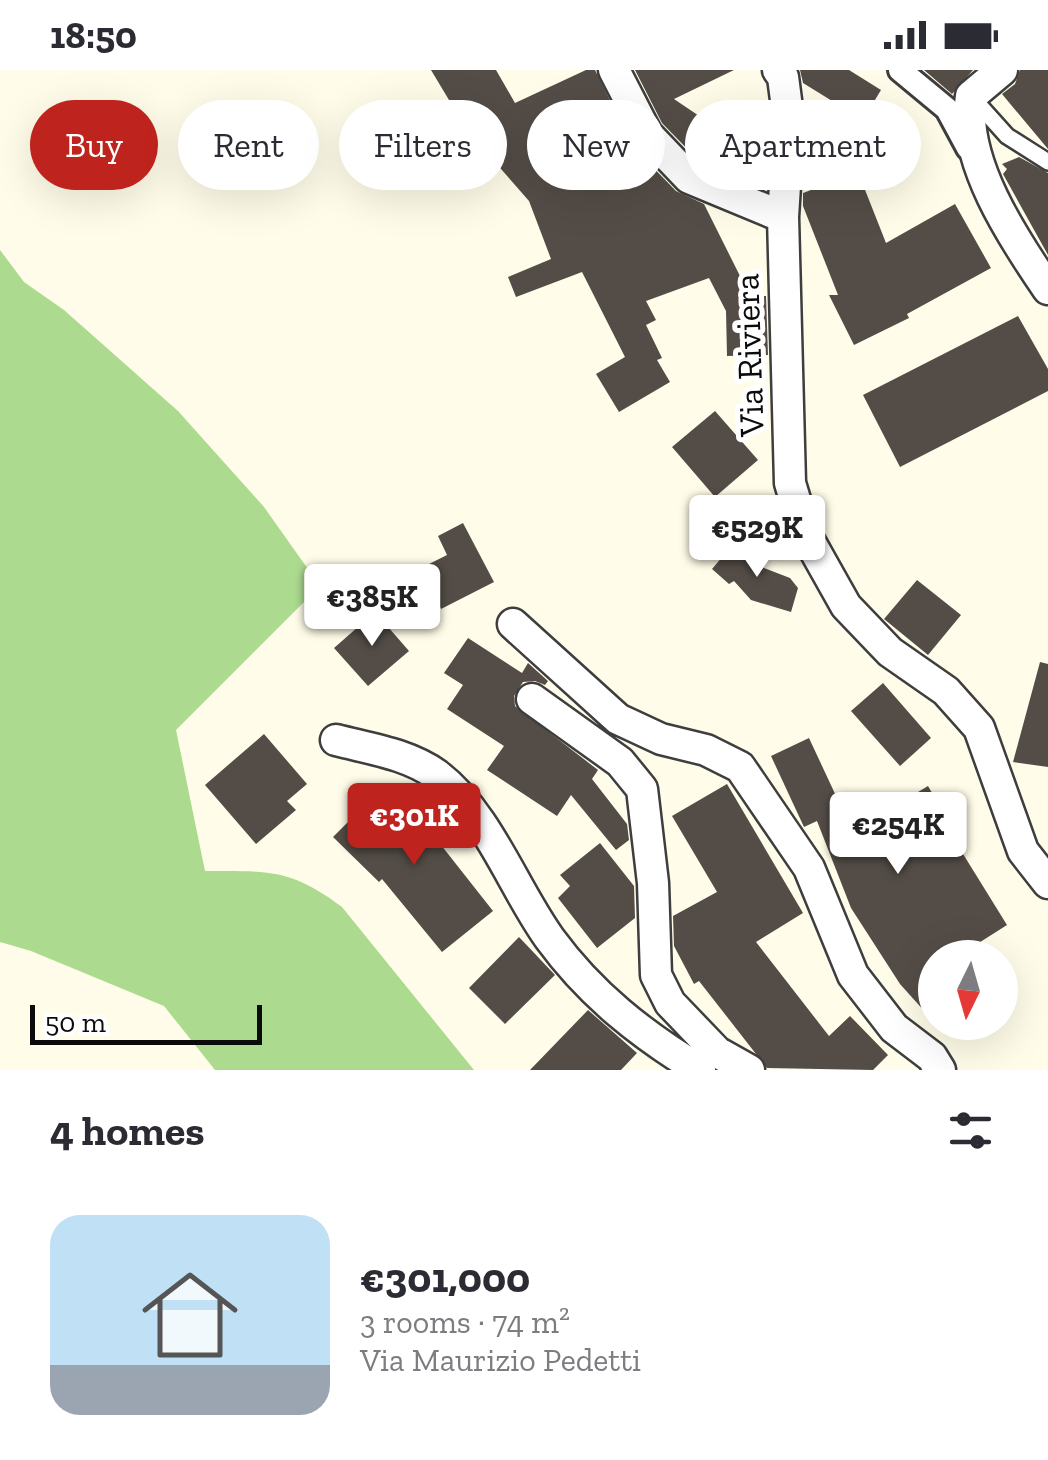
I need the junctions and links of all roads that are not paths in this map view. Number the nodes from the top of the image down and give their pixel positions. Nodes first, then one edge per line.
1 (614, 70) edge
2 (778, 70) edge
3 (900, 70) edge
4 (1002, 70) edge
5 (971, 96) junction
6 (975, 160) junction
7 (1048, 162) edge
8 (783, 217) junction
9 (1048, 288) edge
10 (513, 624) dead end
11 (532, 698) dead end
12 (336, 740) dead end
13 (1048, 883) edge
14 (700, 1070) edge
15 (749, 1070) edge
16 (940, 1070) edge

1 - 8 street
2 - 8 street, Via Riviera
3 - 6 street
4 - 5 street
5 - 6 street
5 - 7 lane
6 - 9 street
8 - 13 street, Via Riviera
10 - 16 street
11 - 15 street
12 - 14 street

